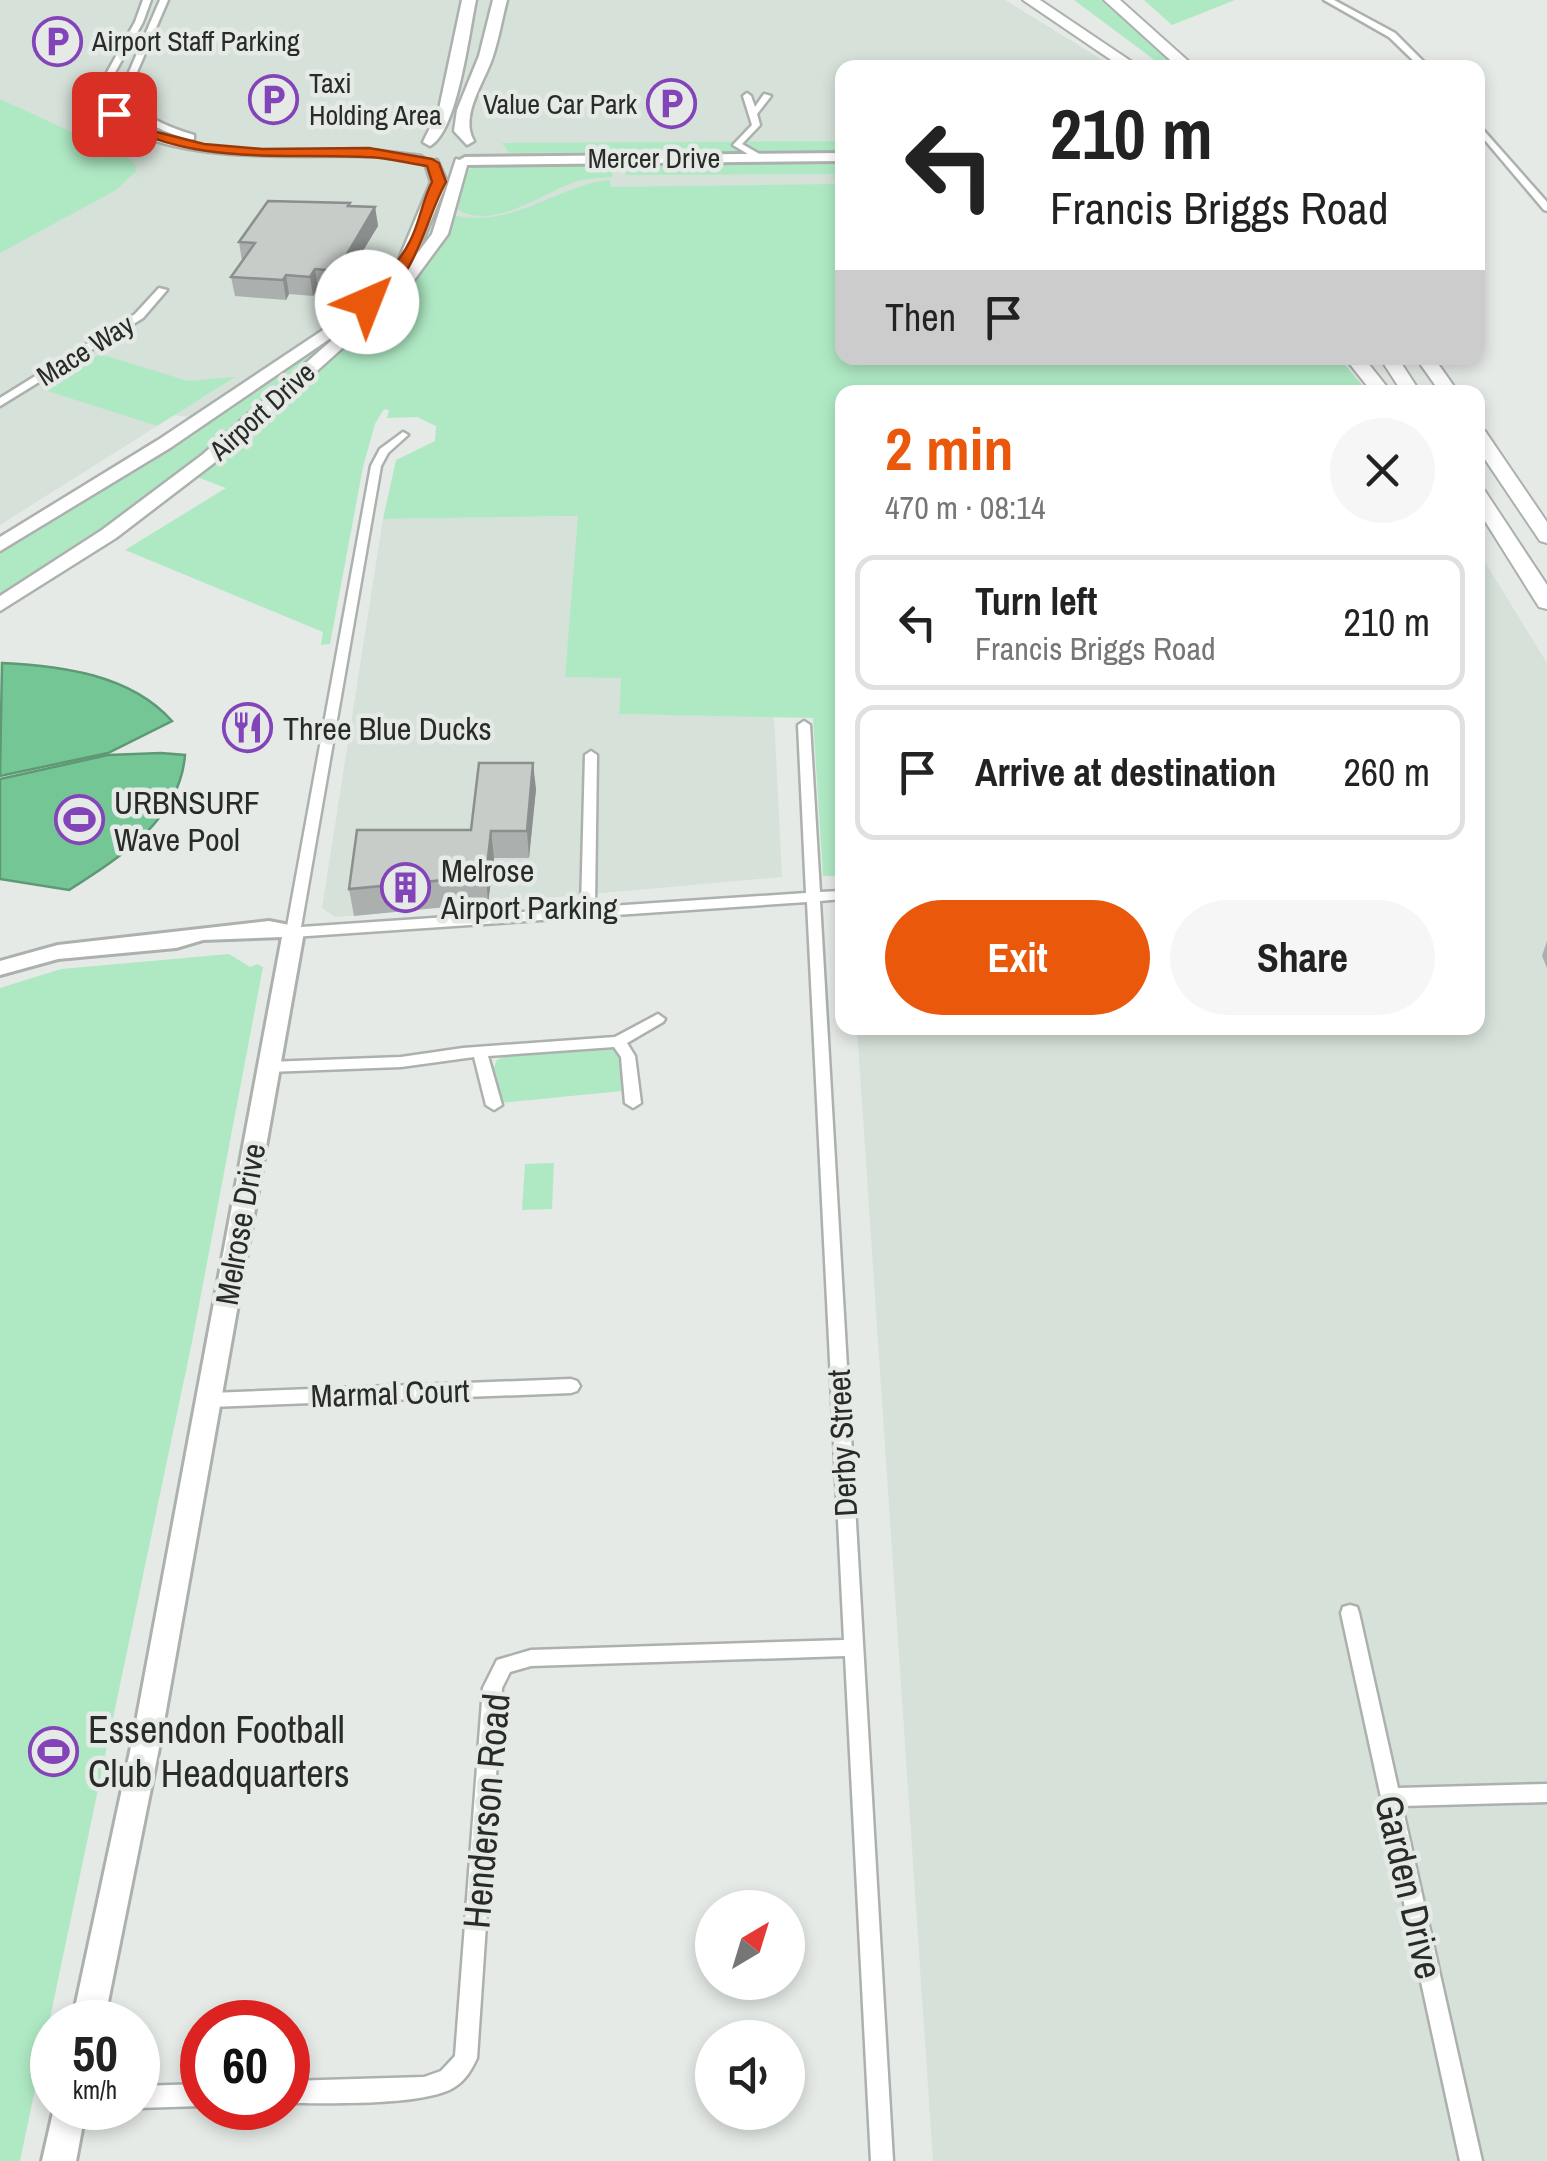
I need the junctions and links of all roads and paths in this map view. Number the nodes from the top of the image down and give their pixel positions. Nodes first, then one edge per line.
1 (147, 0) edge
2 (164, 0) edge
3 (469, 0) edge
4 (500, 0) edge
5 (1030, 0) edge
6 (1062, 0) edge
7 (1111, 0) edge
8 (1134, 0) edge
9 (1328, 0) edge
10 (1122, 60) edge
11 (1140, 60) edge
12 (1180, 60) edge
13 (1193, 60) edge
14 (1418, 60) edge
15 (748, 96) dead end
16 (766, 96) dead end
17 (755, 112) junction
18 (1485, 135) edge
19 (467, 142) junction
20 (426, 153) junction
21 (835, 157) edge
22 (758, 158) junction
23 (463, 162) junction
24 (1547, 208) edge
25 (162, 290) dead end
26 (1360, 365) edge
27 (1376, 385) edge
28 (0, 403) edge
29 (404, 435) dead end
30 (1485, 445) edge
31 (1485, 506) edge
32 (1485, 511) edge
33 (1498, 527) junction
34 (1547, 536) edge
35 (0, 545) edge
36 (1547, 602) edge
37 (0, 606) edge
38 (804, 725) dead end
39 (591, 755) dead end
40 (835, 895) edge
41 (812, 897) junction
42 (588, 909) junction
43 (294, 932) junction
44 (0, 968) edge
45 (658, 1019) dead end
46 (618, 1042) junction
47 (480, 1052) junction
48 (268, 1067) junction
49 (633, 1102) dead end
50 (494, 1104) dead end
51 (571, 1386) dead end
52 (210, 1400) junction
53 (1350, 1613) dead end
54 (853, 1648) junction
55 (1547, 1794) edge
56 (1389, 1796) junction
57 (93, 2000) edge
58 (310, 2091) edge
59 (65, 2130) edge
60 (59, 2161) edge
61 (882, 2161) edge
62 (1471, 2161) edge

1 - 20 street
2 - 20 street
3 - 20 main road, Airport Drive
4 - 19 main road
5 - 10 highway
6 - 11 highway
7 - 12 highway
8 - 13 highway
9 - 14 street
15 - 17 street
16 - 17 street
17 - 22 street
18 - 24 street
19 - 20 main road
19 - 23 main road, Airport Drive
20 - 23 main road
20 - 35 main road, Airport Drive
21 - 22 street, Mercer Drive
22 - 23 street, Mercer Drive
23 - 37 main road, Airport Drive
25 - 28 street, Mace Way
26 - 27 highway
29 - 43 street, Melrose Drive
30 - 34 highway
31 - 33 highway
32 - 33 highway
33 - 36 highway
38 - 41 street, Derby Street
39 - 42 street
40 - 41 street
41 - 42 street
41 - 54 street, Derby Street
42 - 43 street
43 - 44 street
43 - 48 street, Melrose Drive
45 - 46 street
46 - 47 street
46 - 49 street
47 - 48 street
47 - 50 street
48 - 52 street, Melrose Drive
51 - 52 street, Marmal Court
52 - 57 street, Melrose Drive
53 - 56 street, Garden Drive
54 - 58 street, Henderson Road
54 - 61 street, Derby Street
55 - 56 street
56 - 62 street, Garden Drive
59 - 60 street

